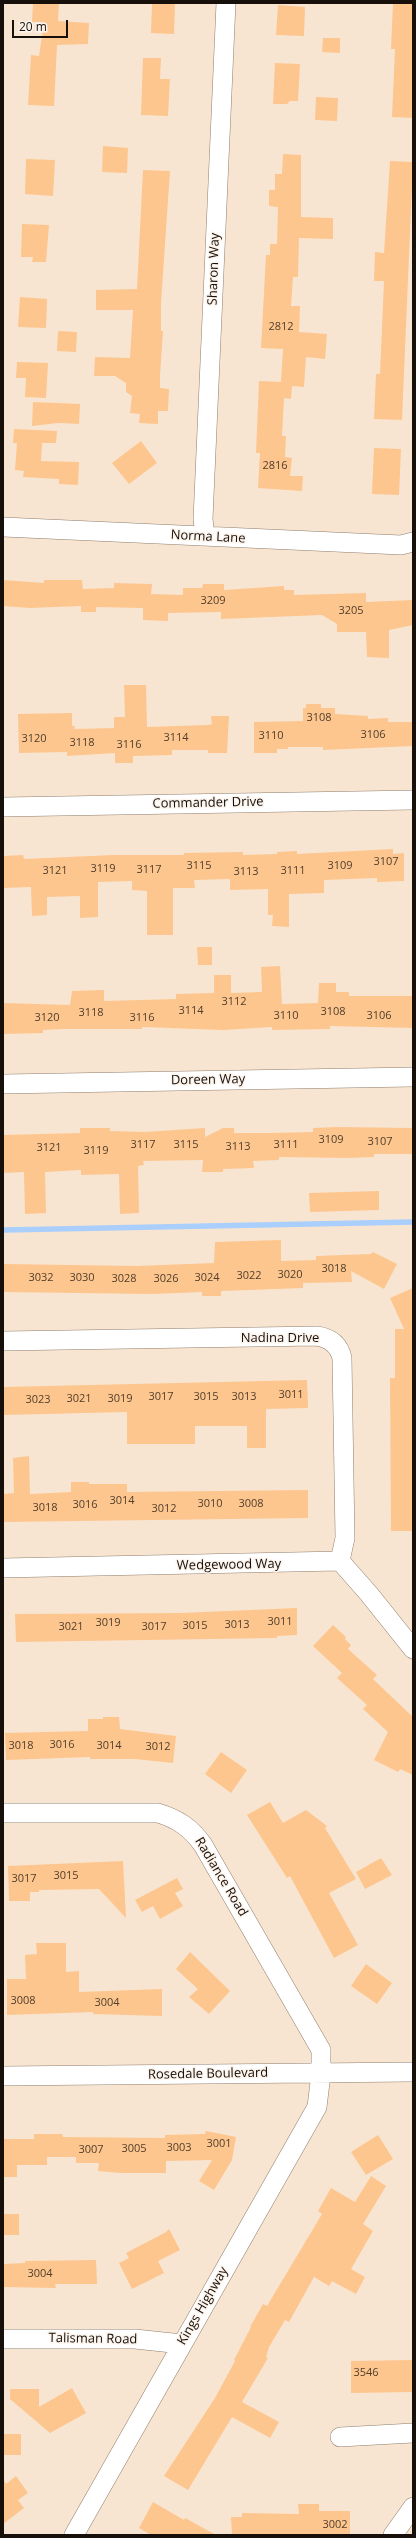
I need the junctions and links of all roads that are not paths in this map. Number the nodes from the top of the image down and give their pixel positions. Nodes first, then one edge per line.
1 (226, 3) edge
2 (3, 527) edge
3 (205, 536) junction
4 (413, 542) edge
5 (413, 800) edge
6 (3, 807) edge
7 (413, 1077) edge
8 (3, 1084) edge
9 (3, 1341) edge
10 (340, 1561) junction
11 (3, 1568) edge
12 (413, 1649) edge
13 (3, 1813) edge
14 (413, 2072) edge
15 (321, 2074) junction
16 (3, 2076) edge
17 (3, 2339) edge
18 (182, 2344) junction
19 (413, 2433) edge
20 (340, 2436) dead end
21 (413, 2508) edge
22 (74, 2535) edge
23 (393, 2535) edge

1 - 3 street, Sharon Way
2 - 3 street, Norma Lane
3 - 4 street, Norma Lane
5 - 6 street, Commander Drive
7 - 8 street, Doreen Way
9 - 10 street, Nadina Drive
10 - 11 street, Wedgewood Way
10 - 12 street
13 - 15 street, Radiance Road
14 - 15 street, Rosedale Boulevard
15 - 16 street, Rosedale Boulevard
15 - 18 street, Kings Highway
17 - 18 street, Talisman Road
18 - 22 street, Kings Highway
19 - 20 street
21 - 23 street

